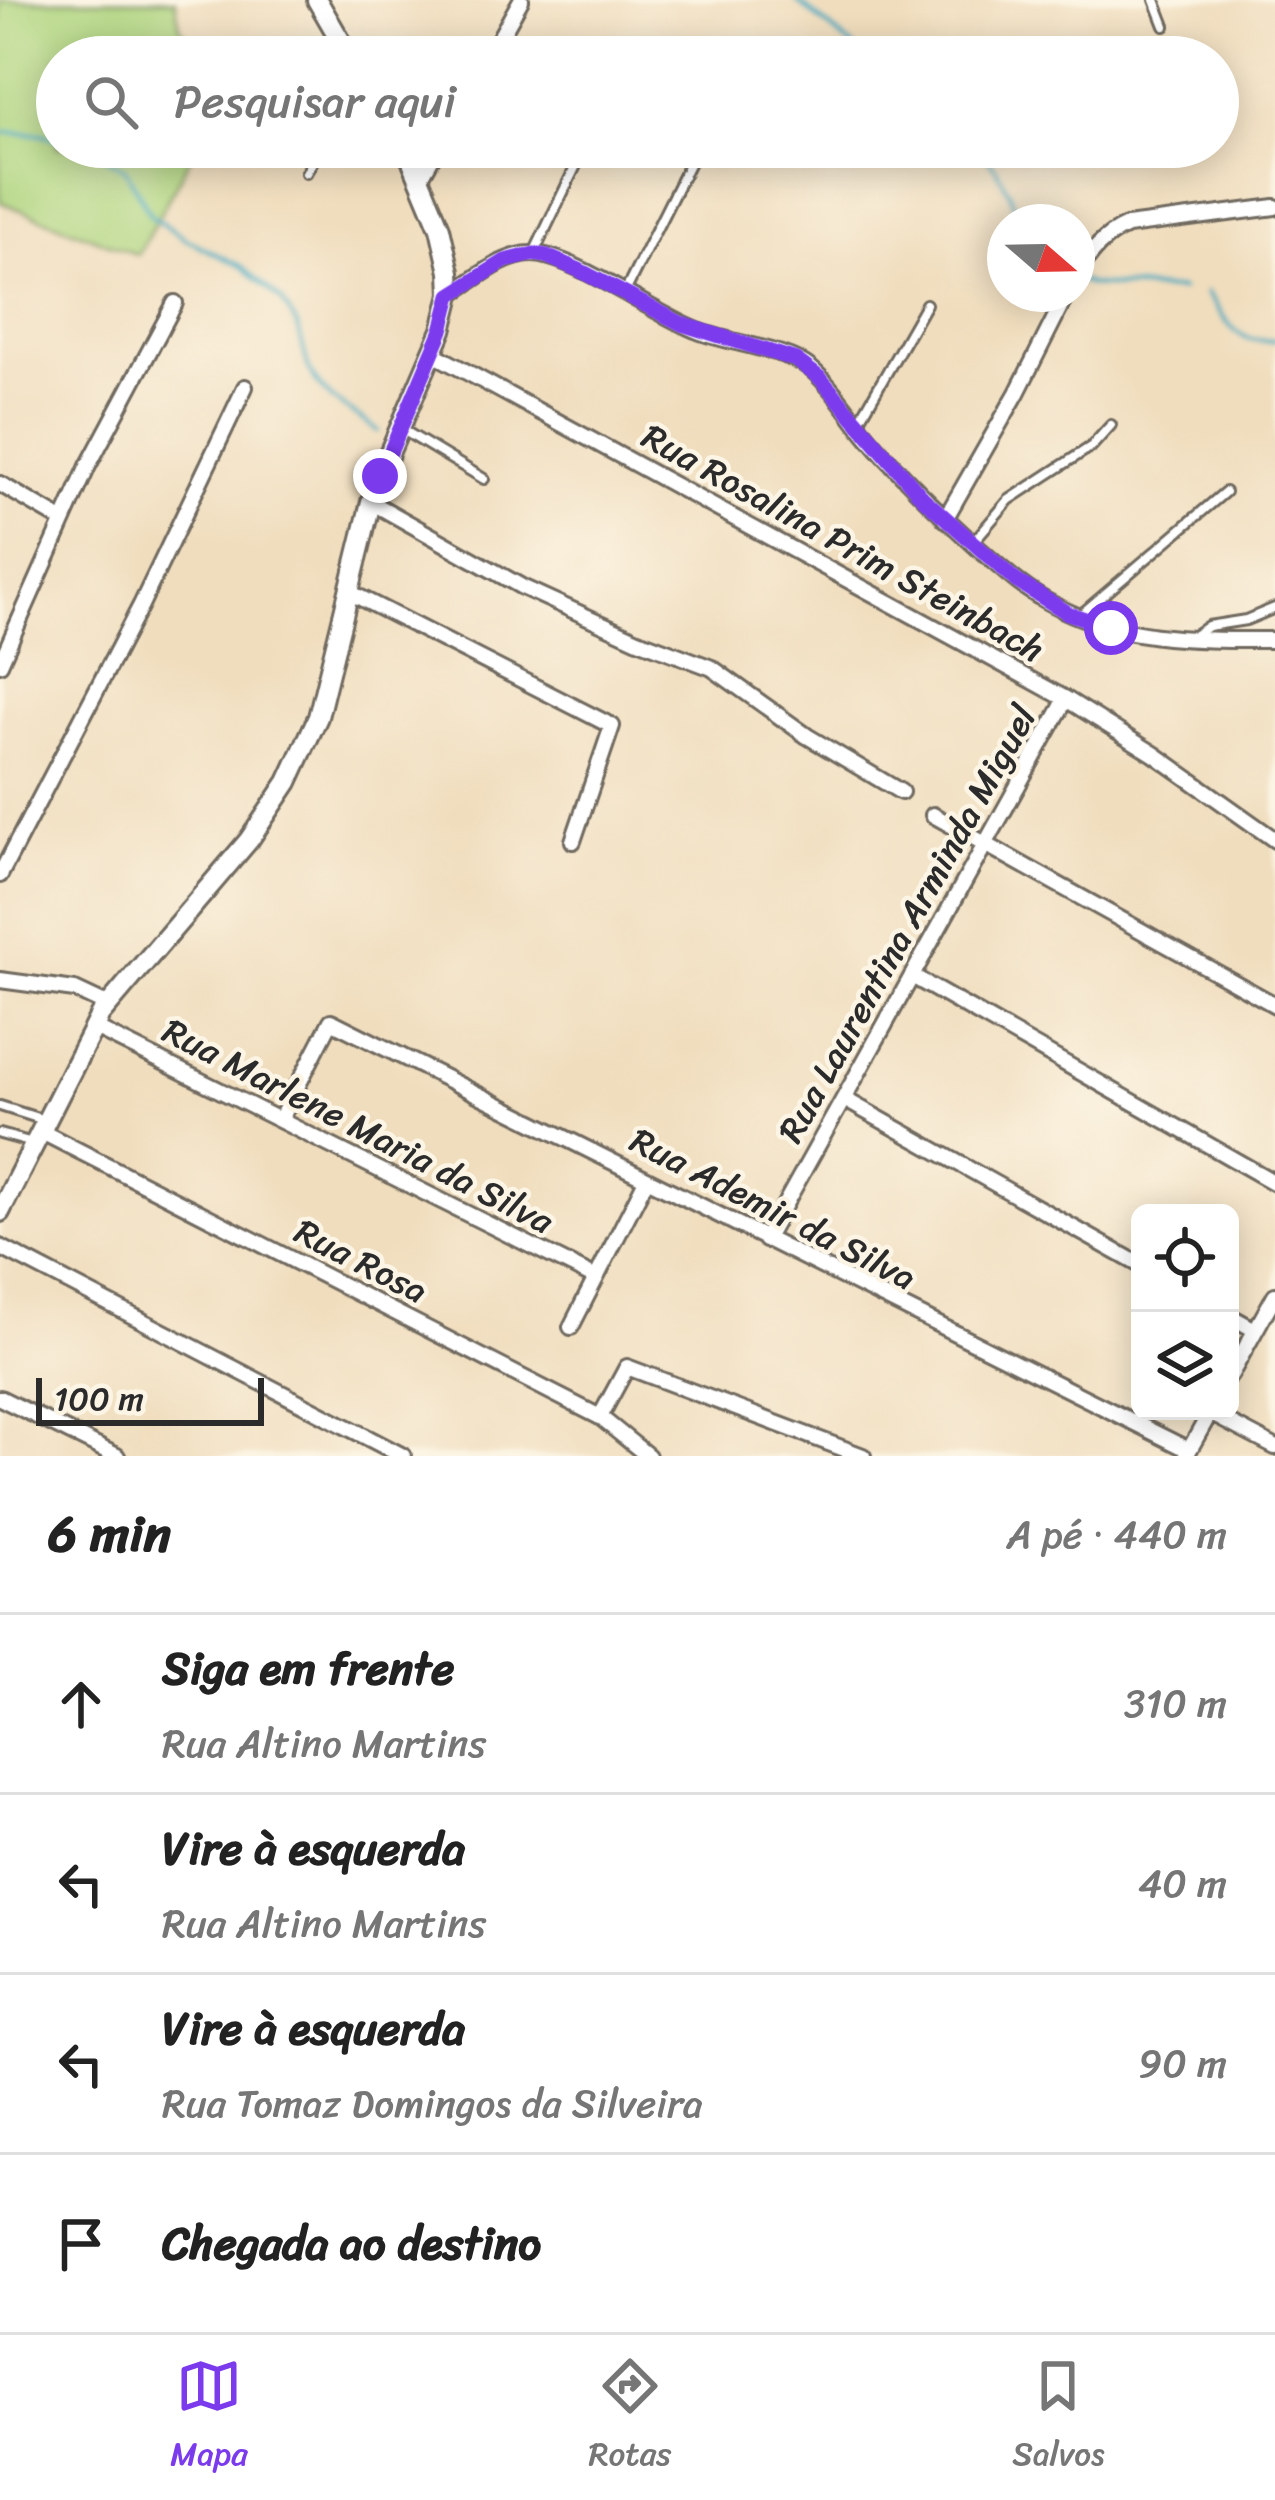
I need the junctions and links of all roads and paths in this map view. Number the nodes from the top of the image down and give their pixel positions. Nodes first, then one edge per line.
1 (317, 0) edge
2 (521, 0) edge
3 (1155, 0) edge
4 (1165, 26) dead end
5 (338, 36) edge
6 (501, 36) edge
7 (309, 168) edge
8 (416, 168) edge
9 (426, 168) edge
10 (576, 168) edge
11 (687, 168) edge
12 (306, 173) dead end
13 (421, 178) junction
14 (1275, 207) edge
15 (1095, 248) edge
16 (534, 254) junction
17 (624, 294) junction
18 (451, 295) junction
19 (175, 303) dead end
20 (926, 304) dead end
21 (1058, 312) edge
22 (432, 353) junction
23 (245, 387) dead end
24 (857, 424) junction
25 (1111, 425) dead end
26 (400, 428) junction
27 (484, 478) dead end
28 (0, 484) edge
29 (1225, 492) dead end
30 (371, 502) junction
31 (945, 519) junction
32 (62, 520) junction
33 (972, 543) junction
34 (349, 592) junction
35 (1275, 608) edge
36 (1078, 617) junction
37 (1189, 640) junction
38 (1275, 640) edge
39 (0, 664) edge
40 (1066, 699) junction
41 (902, 793) dead end
42 (933, 815) dead end
43 (1275, 840) edge
44 (573, 841) dead end
45 (986, 844) junction
46 (0, 875) edge
47 (912, 976) junction
48 (0, 980) edge
49 (107, 1005) junction
50 (1275, 1005) edge
51 (93, 1027) junction
52 (844, 1099) junction
53 (0, 1106) edge
54 (280, 1120) junction
55 (40, 1132) junction
56 (0, 1134) edge
57 (646, 1180) junction
58 (1275, 1183) edge
59 (0, 1212) edge
60 (766, 1240) junction
61 (0, 1247) edge
62 (1131, 1260) edge
63 (596, 1278) junction
64 (1275, 1294) edge
65 (1239, 1321) edge
66 (571, 1327) dead end
67 (1255, 1330) junction
68 (1239, 1359) edge
69 (1, 1398) edge
70 (599, 1417) junction
71 (1206, 1420) edge
72 (1225, 1420) edge
73 (1275, 1447) edge
74 (1188, 1453) edge
75 (117, 1456) edge
76 (403, 1456) edge
77 (648, 1456) edge
78 (863, 1456) edge

1 - 5 main road
2 - 6 street
3 - 4 lane
7 - 12 lane
8 - 13 main road
9 - 13 street
10 - 16 lane
11 - 17 lane
13 - 18 main road
14 - 15 street
16 - 17 street
16 - 18 street
17 - 24 street
18 - 22 main road
19 - 32 street
20 - 24 lane
21 - 31 street
22 - 26 main road
22 - 40 street, Rua Rosalina Prim Steinbach
23 - 46 street
24 - 31 street
25 - 33 lane
26 - 27 lane
26 - 30 main road
28 - 32 street
29 - 36 lane
30 - 34 main road
30 - 41 street
31 - 33 street
32 - 39 street
33 - 36 street
34 - 44 street
34 - 49 main road
35 - 37 lane
36 - 37 street
37 - 38 street
40 - 43 street, Rua Rosalina Prim Steinbach
40 - 45 street, Rua Laurentina Arminda Miguel
42 - 45 street
45 - 47 street, Rua Laurentina Arminda Miguel
45 - 50 street
47 - 52 street, Rua Laurentina Arminda Miguel
47 - 58 street
48 - 49 street
49 - 51 main road
51 - 54 street, Rua Marlene Maria da Silva
51 - 55 main road
52 - 60 street, Rua Laurentina Arminda Miguel
52 - 62 street
53 - 55 lane
54 - 57 street, Rua Ademir da Silva
54 - 63 street, Rua Marlene Maria da Silva
55 - 56 lane
55 - 59 main road
55 - 70 street, Rua Rosa
57 - 60 street, Rua Ademir da Silva
57 - 63 street
60 - 74 street, Rua Ademir da Silva
61 - 76 street
63 - 66 street
64 - 67 street
65 - 67 street
67 - 68 street
69 - 75 street
70 - 77 street, Rua Rosa
70 - 78 street
71 - 74 street
72 - 73 street

